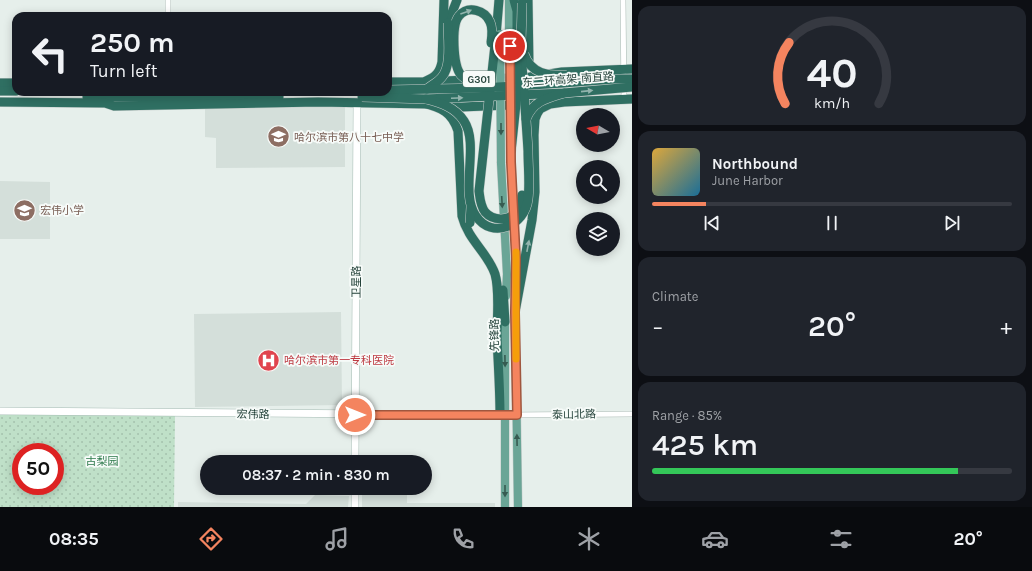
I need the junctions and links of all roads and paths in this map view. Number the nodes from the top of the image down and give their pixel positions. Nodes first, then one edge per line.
1 (168, 0) edge
2 (444, 0) edge
3 (450, 0) edge
4 (457, 0) edge
5 (500, 0) edge
6 (509, 0) edge
7 (623, 0) edge
8 (521, 1) edge
9 (168, 12) edge
10 (448, 23) junction
11 (498, 35) junction
12 (525, 49) junction
13 (624, 69) edge
14 (564, 74) junction
15 (530, 77) junction
16 (632, 78) edge
17 (392, 82) edge
18 (0, 83) edge
19 (12, 83) edge
20 (424, 86) junction
21 (482, 88) junction
22 (632, 88) edge
23 (392, 89) edge
24 (0, 91) edge
25 (12, 91) edge
26 (564, 93) junction
27 (0, 97) edge
28 (397, 99) junction
29 (628, 99) edge
30 (360, 100) junction
31 (424, 101) junction
32 (0, 102) edge
33 (114, 106) junction
34 (536, 107) junction
35 (459, 115) junction
36 (511, 152) junction
37 (470, 223) junction
38 (515, 312) junction
39 (505, 322) junction
40 (0, 411) edge
41 (632, 414) edge
42 (355, 415) junction
43 (503, 415) junction
44 (517, 415) junction
45 (355, 455) edge
46 (355, 495) edge
47 (355, 507) edge
48 (505, 507) edge
49 (518, 507) edge

1 - 9 street
2 - 20 highway
3 - 10 highway
4 - 10 highway
5 - 11 highway
6 - 36 main road, bridge
7 - 13 street
8 - 12 highway, bridge
8 - 36 highway, bridge
10 - 20 highway, bridge
11 - 26 highway, bridge
11 -> 39 main road, 先锋路, bridge
12 - 14 highway, bridge
12 - 15 highway
12 - 35 highway, bridge
13 - 14 highway
13 - 29 street
14 - 15 highway, G301
15 - 20 highway, G301
15 - 34 highway
16 - 21 highway, 东二环高架-南直路, bridge
17 - 20 highway, G301
18 - 19 highway
20 - 21 highway, 东二环高架-南直路, bridge
20 - 23 highway, 东二环高架-南直路, bridge
20 - 31 street
21 -> 37 highway, bridge
26 -> 22 highway, 东二环高架-南直路, bridge
24 - 25 highway
31 -> 26 highway, 东二环高架-南直路, bridge
27 - 30 highway
28 - 30 highway, 东二环高架-南直路, bridge
28 - 31 highway, 东二环高架-南直路, bridge
28 - 33 highway, bridge
29 - 34 highway
30 - 31 highway
30 - 33 highway
30 - 42 main road, 卫星路
31 - 34 highway
31 - 35 highway, bridge
31 - 43 highway
32 - 33 highway
38 -> 34 highway
35 - 37 highway, bridge
36 - 38 main road, bridge
37 - 39 highway
38 - 44 main road
39 -> 43 main road, 先锋路
40 - 42 main road, 宏伟路
41 - 44 street, 泰山北路
42 - 43 main road, 宏伟路
42 - 45 main road, 卫星路
43 - 44 street, 泰山北路
43 -> 48 main road, 先锋路
49 -> 44 main road
46 - 47 main road

